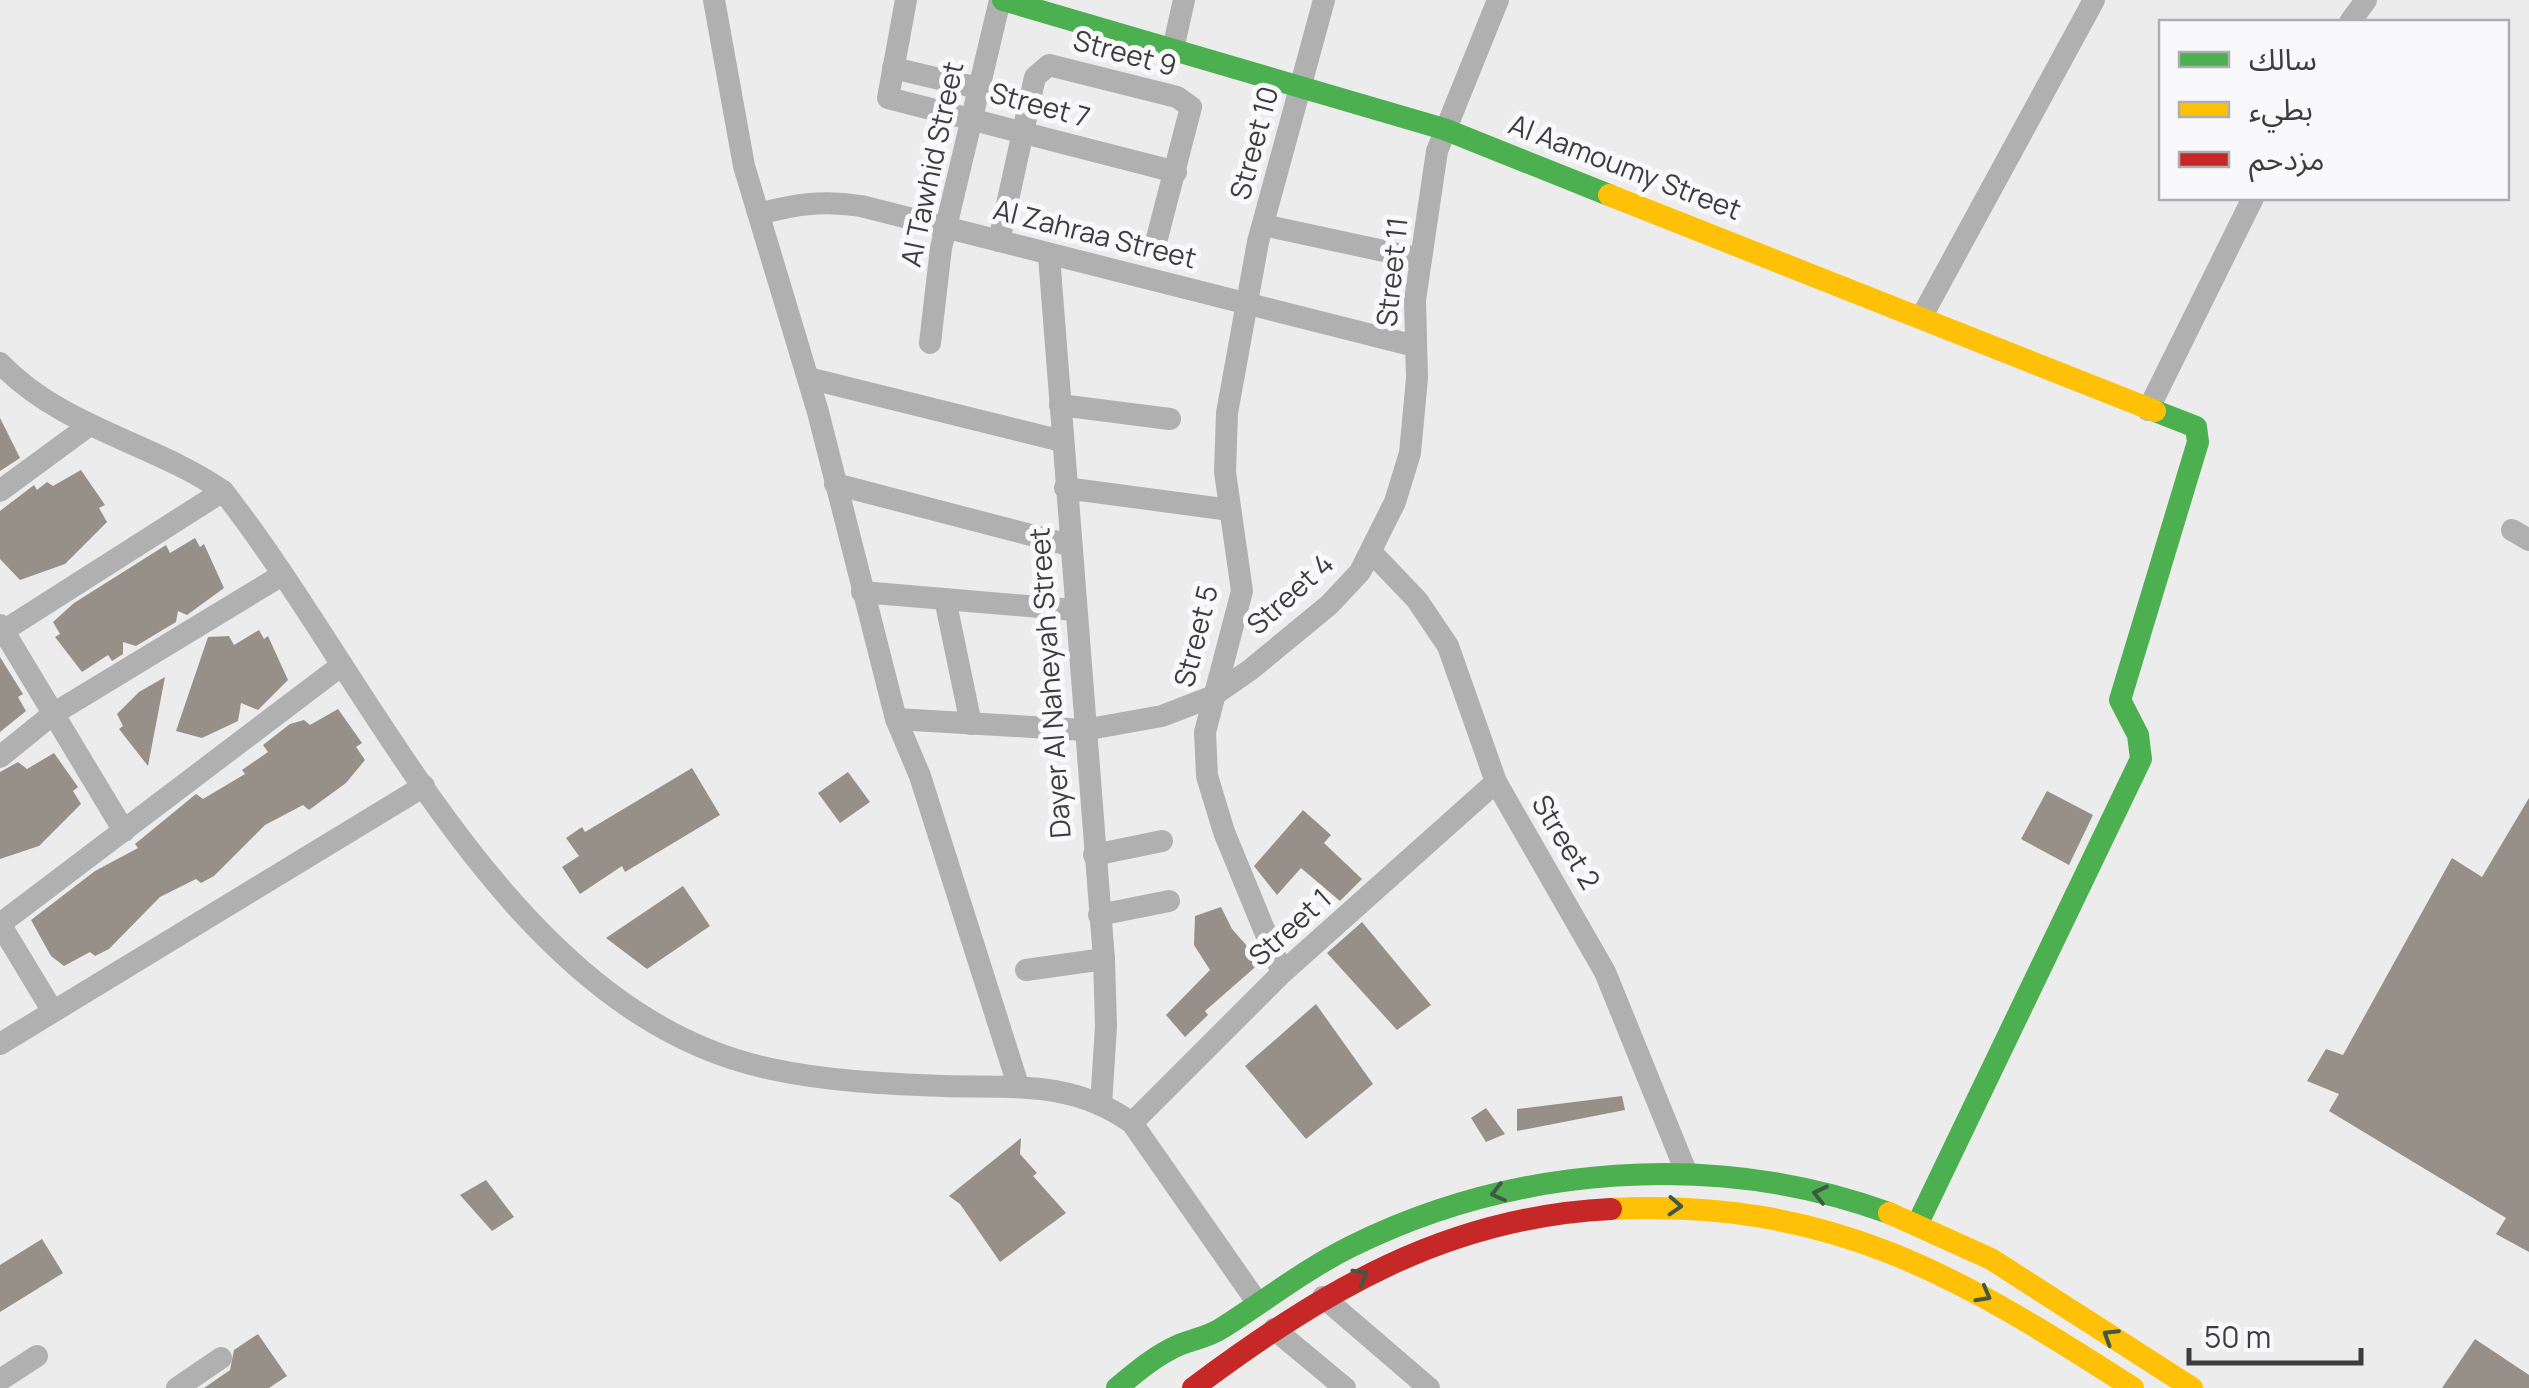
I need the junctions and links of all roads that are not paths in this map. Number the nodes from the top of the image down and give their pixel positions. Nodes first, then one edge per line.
1 (714, 0) edge
2 (906, 0) edge
3 (1002, 0) edge
4 (1184, 0) edge
5 (1324, 0) edge
6 (1498, 0) edge
7 (2094, 0) edge
8 (1173, 49) junction
9 (893, 68) junction
10 (1300, 86) junction
11 (978, 88) junction
12 (972, 118) junction
13 (1444, 129) junction
14 (1021, 132) junction
15 (1176, 172) junction
16 (2252, 200) edge
17 (759, 214) junction
18 (1263, 225) junction
19 (946, 228) junction
20 (999, 242) junction
21 (1154, 250) dead end
22 (1050, 256) junction
23 (1421, 258) junction
24 (1246, 303) junction
25 (1922, 316) junction
26 (930, 343) dead end
27 (1415, 346) junction
28 (0, 363) edge
29 (808, 378) junction
30 (1060, 405) junction
31 (2148, 410) junction
32 (1170, 419) dead end
33 (88, 426) junction
34 (1062, 441) junction
35 (836, 484) junction
36 (1065, 488) junction
37 (0, 490) edge
38 (223, 492) junction
39 (1230, 510) junction
40 (1069, 545) junction
41 (1372, 554) junction
42 (282, 575) junction
43 (862, 592) junction
44 (945, 599) junction
45 (1074, 610) junction
46 (1, 630) edge
47 (342, 665) junction
48 (1211, 697) junction
49 (53, 714) junction
50 (896, 719) junction
51 (970, 724) junction
52 (1084, 730) junction
53 (0, 758) edge
54 (1496, 782) junction
55 (424, 786) junction
56 (124, 831) junction
57 (1162, 841) dead end
58 (1094, 856) junction
59 (1169, 901) dead end
60 (1099, 915) junction
61 (0, 924) edge
62 (1104, 960) junction
63 (1026, 970) dead end
64 (1282, 973) junction
65 (52, 1010) junction
66 (0, 1044) edge
67 (1018, 1085) junction
68 (1102, 1104) junction
69 (1132, 1123) junction
70 (1688, 1174) junction
71 (1918, 1223) junction
72 (1322, 1297) junction
73 (1257, 1302) junction
74 (1274, 1329) junction
75 (1216, 1332) junction
76 (37, 1356) dead end
77 (220, 1358) dead end
78 (0, 1380) edge
79 (177, 1388) edge
80 (1117, 1388) edge
81 (1145, 1388) edge
82 (1192, 1388) edge
83 (1344, 1388) edge
84 (1429, 1388) edge
85 (2134, 1388) edge
86 (2192, 1388) edge

1 - 17 street
2 - 9 street
3 - 8 main road, Al Aamoumy Street
3 - 11 street, Al Tawhid Street
4 - 8 street
5 - 10 street, Street 10
6 - 13 street, Street 11
7 - 25 street
8 - 10 main road, Al Aamoumy Street
9 - 11 street
9 - 12 street, Street 7
10 - 13 main road, Al Aamoumy Street
10 - 18 street, Street 10
11 - 12 street, Al Tawhid Street
12 - 14 street, Street 7
12 - 19 street, Al Tawhid Street
13 - 23 street, Street 11
13 - 25 main road, Al Aamoumy Street
14 - 15 street, Street 7
14 - 15 street, Street 9
14 - 20 street
15 - 21 street
16 - 31 street
17 - 19 street, Al Zahraa Street
17 - 29 street
18 - 23 street
18 - 24 street, Street 10
19 - 20 street, Al Zahraa Street
19 - 26 street, Al Tawhid Street
20 - 22 street, Al Zahraa Street
22 - 24 street, Al Zahraa Street
22 - 30 street, Dayer Al Naheyah Street
23 - 27 street, Street 11
24 - 27 street, Al Zahraa Street
24 - 39 street, Street 5
25 - 31 main road, Al Aamoumy Street
27 - 41 street, Street 11
28 - 33 street
29 - 34 street
29 - 35 street
30 - 32 street
30 - 34 street, Dayer Al Naheyah Street
31 - 71 main road, Al Aamoumy Street
33 - 37 street
33 - 38 street
34 - 36 street, Dayer Al Naheyah Street
35 - 40 street
35 - 43 street
36 - 39 street
36 - 40 street, Dayer Al Naheyah Street
38 - 42 street
38 - 46 street
39 - 48 street, Street 5
40 - 45 street, Dayer Al Naheyah Street
41 - 48 street, Street 4
41 - 54 street, Street 2
42 - 47 street
42 - 49 street
43 - 44 street
43 - 50 street
44 - 45 street
44 - 51 street
45 - 52 street, Dayer Al Naheyah Street
46 - 49 street
47 - 55 street
47 - 56 street
48 - 52 street, Street 4
48 - 64 street, Street 5
49 - 53 street
49 - 56 street
50 - 51 street, Street 4
50 - 67 street
51 - 52 street, Street 4
52 - 58 street, Dayer Al Naheyah Street
54 - 64 street, Street 1
54 - 70 street, Street 2
55 - 65 street
55 - 67 street
56 - 61 street
57 - 58 street
58 - 60 street, Dayer Al Naheyah Street
59 - 60 street
60 - 62 street, Dayer Al Naheyah Street
61 - 65 street
62 - 63 street
62 - 68 street, Dayer Al Naheyah Street
64 - 69 street, Street 1
65 - 66 street
67 - 68 street
68 - 69 street
69 - 73 street
71 -> 70 main road
70 -> 73 main road
86 -> 71 main road
72 - 74 main road
72 - 84 street
72 -> 85 main road
73 - 75 main road
74 - 82 main road
74 - 83 street
75 - 80 main road
75 - 81 main road
76 - 78 street
77 - 79 street

